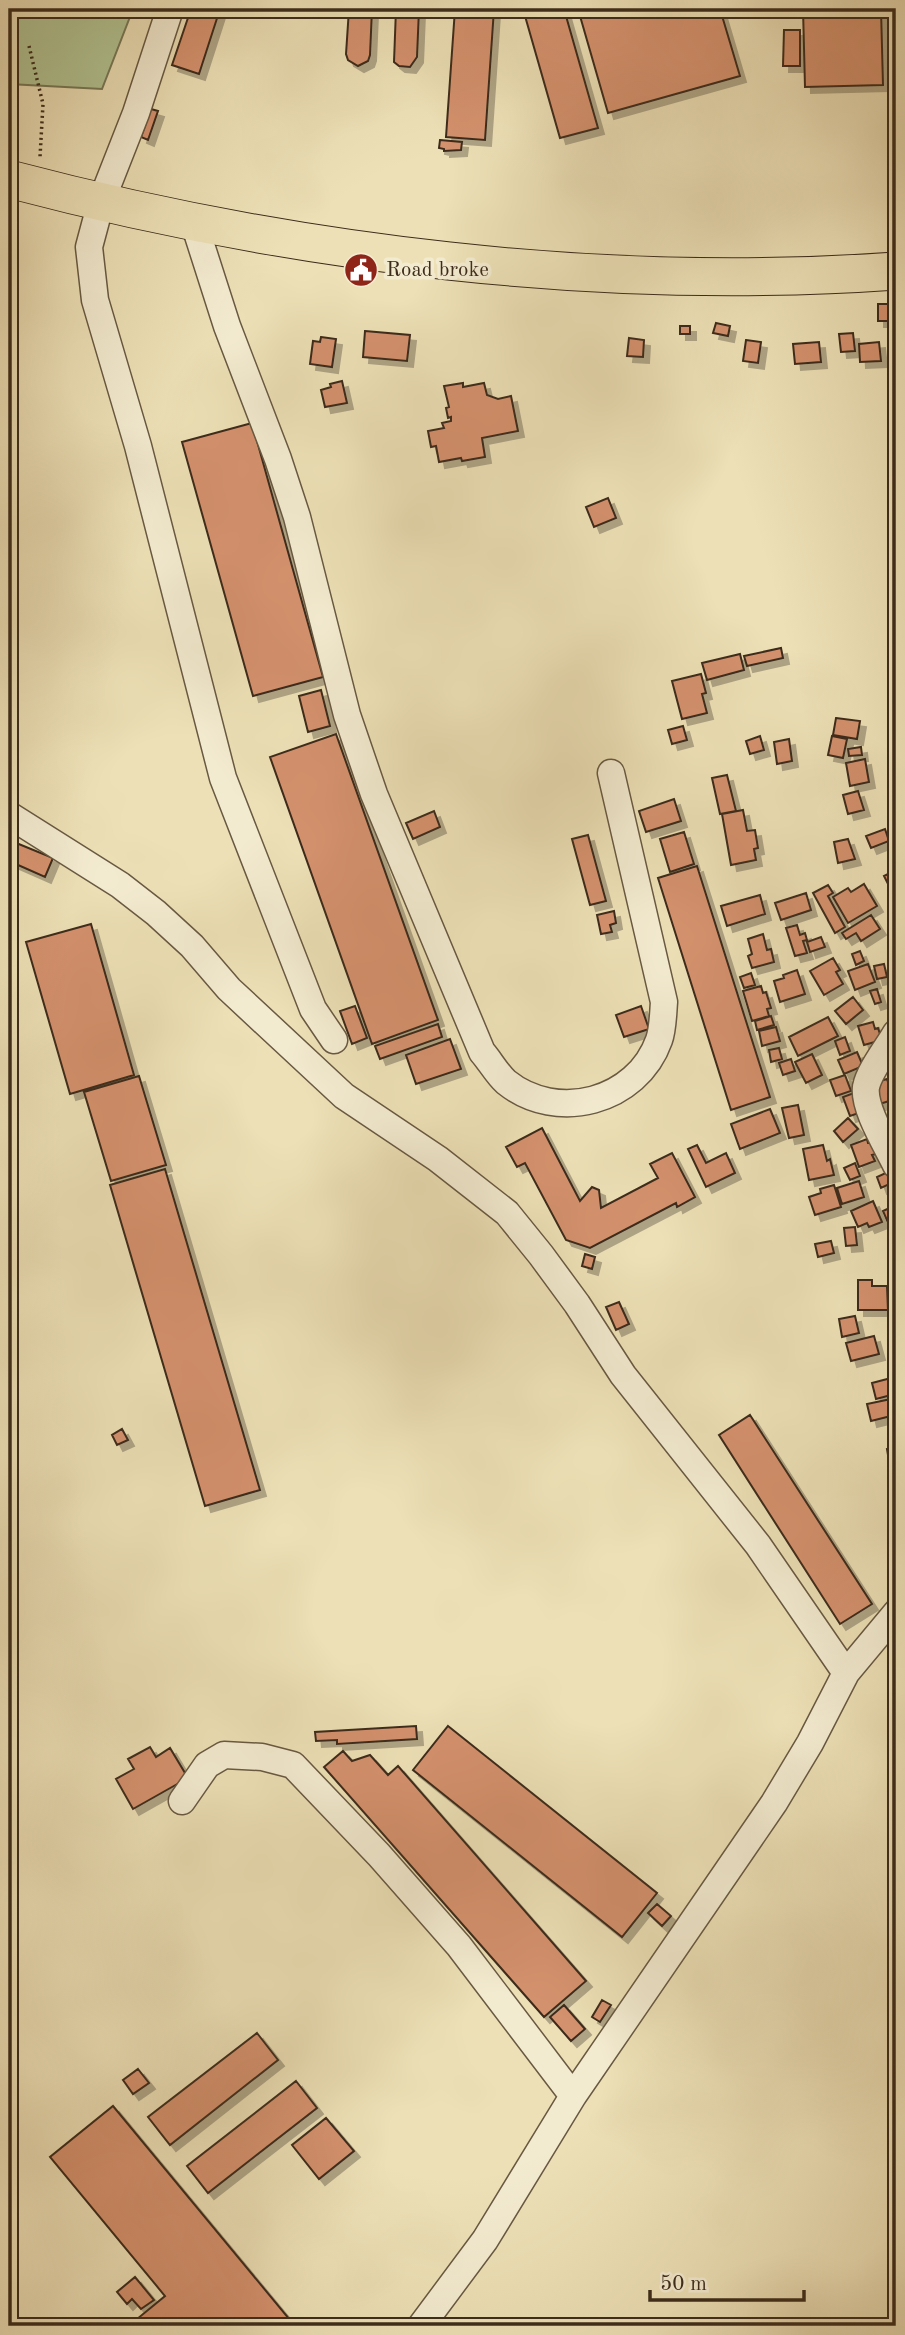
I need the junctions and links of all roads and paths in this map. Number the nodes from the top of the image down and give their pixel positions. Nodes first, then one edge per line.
1 (170, 9) edge
2 (29, 47) dead end
3 (24, 183) edge
4 (101, 202) junction
5 (194, 223) junction
6 (896, 271) edge
7 (611, 773) dead end
8 (9, 815) edge
9 (896, 1033) edge
10 (334, 1040) dead end
11 (896, 1165) edge
12 (896, 1613) edge
13 (846, 1673) junction
14 (182, 1801) dead end
15 (573, 2096) junction
16 (421, 2326) edge

1 - 4 street
2 - 3 path
3 - 4 highway
4 - 5 highway
4 - 10 street
5 - 6 highway
5 - 7 street
8 - 13 street
9 - 11 street
12 - 13 street
13 - 15 street
14 - 15 street
15 - 16 street

